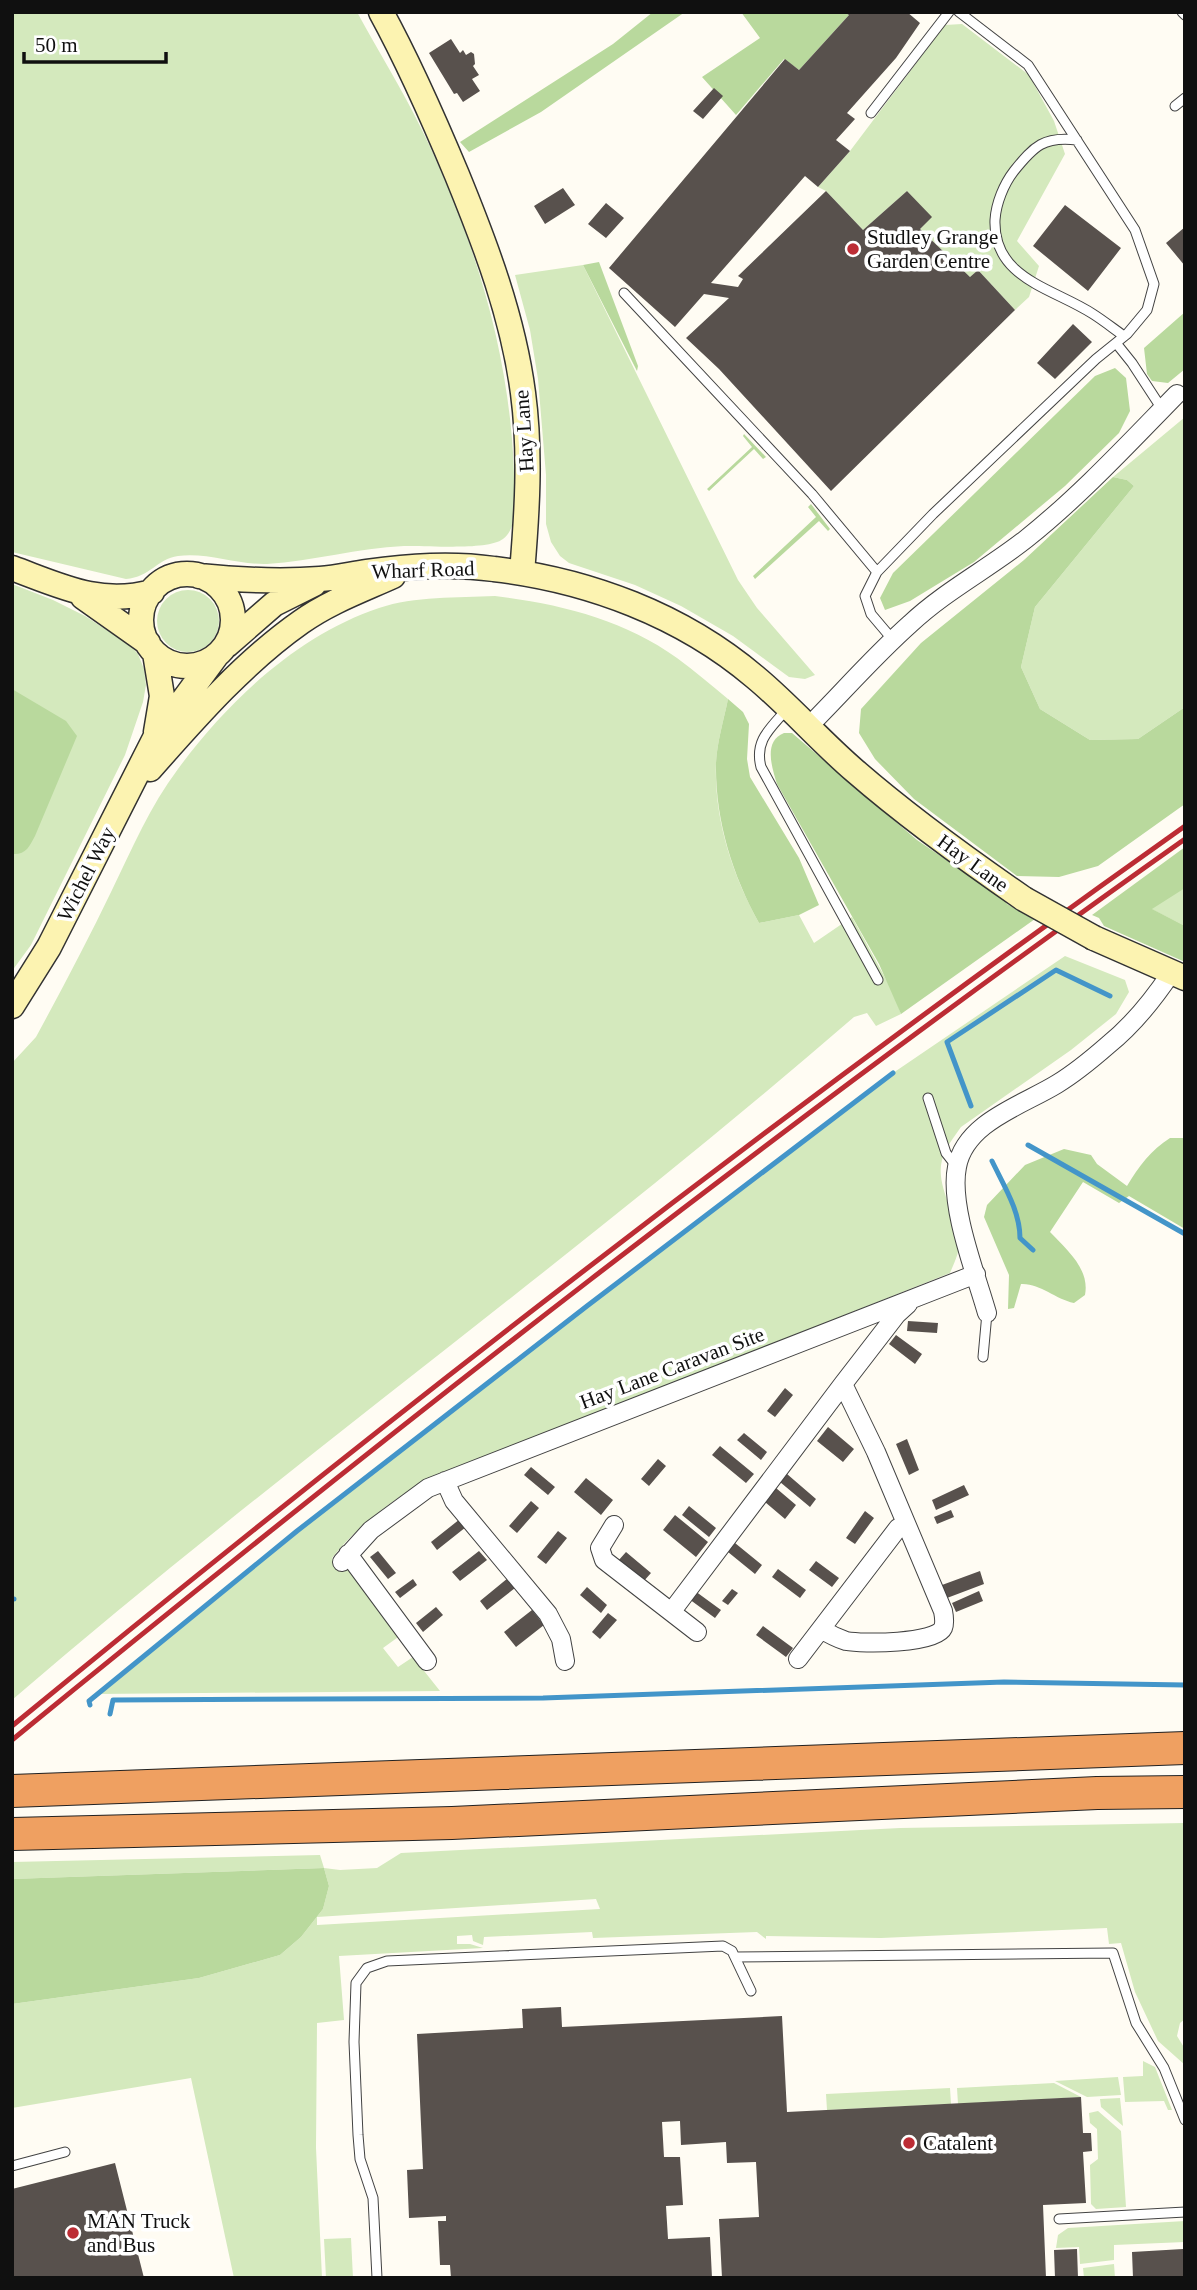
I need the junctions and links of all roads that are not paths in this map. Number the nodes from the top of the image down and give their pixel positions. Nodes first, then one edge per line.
1 (381, 12) edge
2 (949, 12) edge
3 (959, 12) edge
4 (1185, 98) edge
5 (1175, 106) dead end
6 (871, 113) dead end
7 (1077, 140) junction
8 (624, 293) dead end
9 (1120, 340) junction
10 (1181, 391) edge
11 (1162, 409) junction
12 (417, 566) junction
13 (12, 568) edge
14 (877, 572) junction
15 (522, 573) junction
16 (199, 576) junction
17 (324, 579) junction
18 (75, 592) junction
19 (152, 592) junction
20 (893, 640) junction
21 (151, 648) junction
22 (220, 651) junction
23 (789, 708) junction
24 (808, 727) junction
25 (154, 740) junction
26 (128, 792) junction
27 (1178, 975) edge
28 (878, 979) dead end
29 (12, 1006) edge
30 (928, 1098) dead end
31 (957, 1167) junction
32 (976, 1274) junction
33 (916, 1297) junction
34 (987, 1313) joint
35 (983, 1357) dead end
36 (843, 1384) junction
37 (445, 1481) junction
38 (905, 1524) junction
39 (614, 1525) dead end
40 (672, 1611) junction
41 (821, 1629) junction
42 (697, 1632) dead end
43 (798, 1659) dead end
44 (427, 1661) dead end
45 (565, 1661) dead end
46 (1185, 1748) edge
47 (21, 1791) edge
48 (1185, 1792) edge
49 (12, 1834) edge
50 (735, 1956) junction
51 (751, 1991) dead end
52 (1185, 2120) edge
53 (65, 2152) dead end
54 (12, 2166) edge
55 (1185, 2212) edge
56 (1059, 2219) dead end
57 (377, 2278) edge

1 - 15 main road, Hay Lane
2 - 6 lane
3 - 7 lane
4 - 5 lane
7 - 9 lane
7 - 9 lane
8 - 14 lane
9 - 11 lane
9 - 14 lane
10 - 11 street
11 - 20 street
12 - 15 main road, Wharf Road
12 - 17 main road, Wharf Road
12 - 26 main road
13 - 18 main road, Wharf Road
14 - 20 lane
15 - 23 main road, Hay Lane
16 - 17 main road, Wharf Road
16 - 19 main road, Wharf Road
16 - 22 main road
17 - 22 main road, Wharf Road
18 - 19 main road, Wharf Road
18 - 21 main road, Wharf Road
19 - 21 main road
20 - 24 street
21 - 22 main road, Wharf Road
21 - 25 main road, Wichel Way
22 - 25 main road, Wichel Way
23 - 24 main road, Hay Lane
23 - 28 lane
24 - 27 main road, Hay Lane, bridge
25 - 26 main road, Wichel Way
26 - 29 main road, Wichel Way
27 - 31 street
30 - 31 lane
31 - 32 street
32 - 33 street, Hay Lane Caravan Site
32 - 34 street
33 - 36 street, Hay Lane Caravan Site
33 - 37 street, Hay Lane Caravan Site
34 - 35 lane
36 - 38 street
36 - 40 street, Hay Lane Caravan Site
37 - 44 street, Hay Lane Caravan Site
37 - 45 street
38 - 41 street
38 - 41 street
39 - 40 street
40 - 42 street
41 - 43 street
46 - 47 highway
48 - 49 highway
50 - 51 lane
50 - 52 lane
50 - 57 lane
53 - 54 lane
55 - 56 lane

